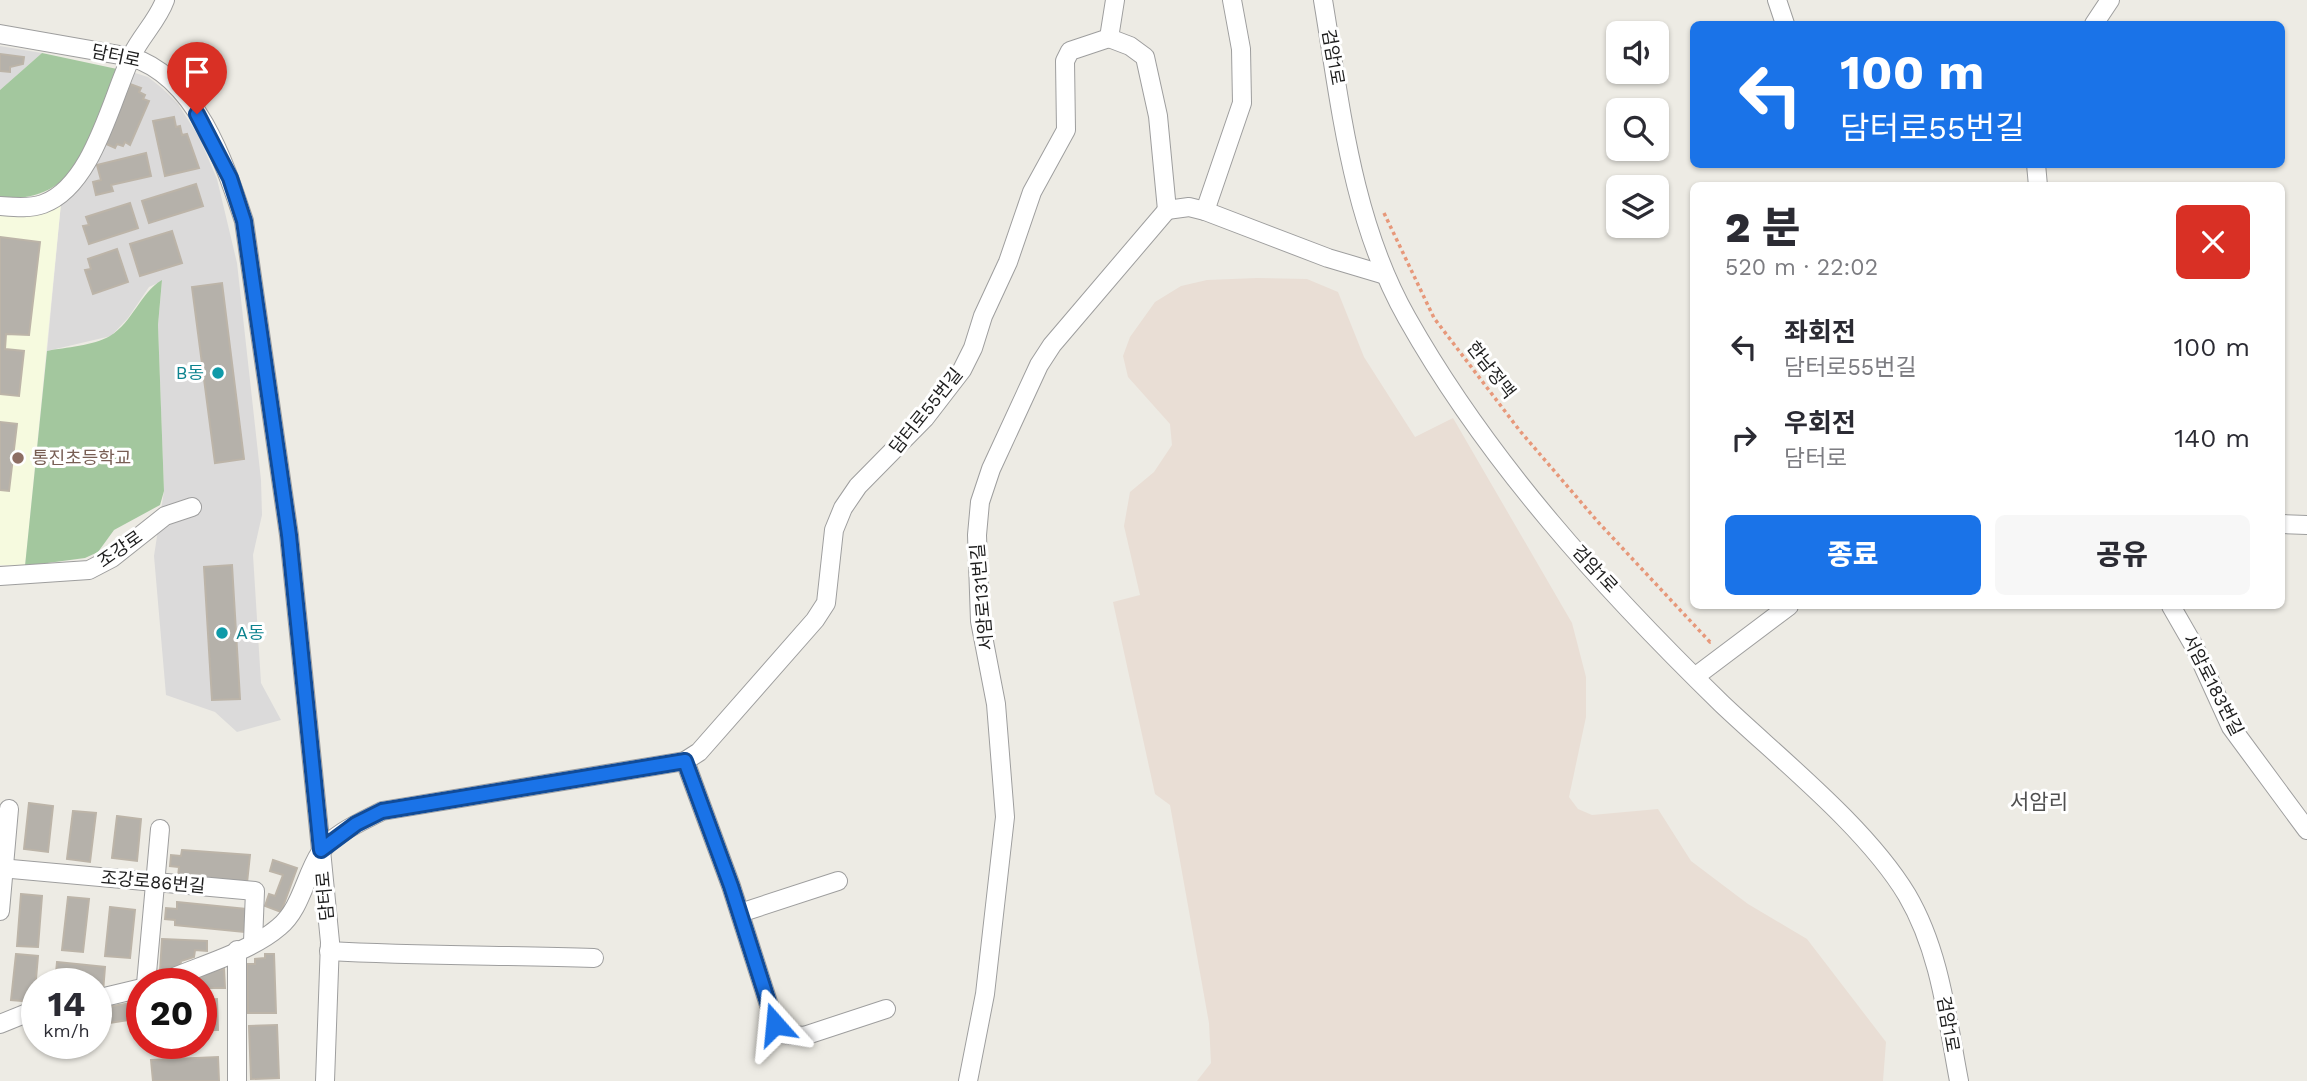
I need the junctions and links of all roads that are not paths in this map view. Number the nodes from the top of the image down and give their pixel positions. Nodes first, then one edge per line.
1 (164, 0) edge
2 (1115, 0) edge
3 (1232, 0) edge
4 (1323, 0) edge
5 (1777, 0) edge
6 (2110, 0) edge
7 (1784, 21) edge
8 (2096, 21) edge
9 (0, 34) edge
10 (1109, 38) junction
11 (131, 57) junction
12 (0, 206) edge
13 (1167, 210) junction
14 (1205, 211) junction
15 (1385, 275) junction
16 (192, 507) dead end
17 (2285, 524) edge
18 (2307, 525) edge
19 (0, 576) edge
20 (1785, 609) edge
21 (2173, 609) edge
22 (1696, 676) junction
23 (685, 761) junction
24 (9, 809) dead end
25 (160, 829) dead end
26 (2307, 830) edge
27 (321, 850) junction
28 (2, 868) edge
29 (838, 881) dead end
30 (155, 882) junction
31 (0, 911) edge
32 (740, 913) junction
33 (245, 946) junction
34 (330, 951) junction
35 (594, 958) dead end
36 (147, 968) edge
37 (195, 968) edge
38 (886, 1009) dead end
39 (21, 1015) edge
40 (0, 1024) edge
41 (237, 1081) edge
42 (325, 1081) edge
43 (968, 1081) edge
44 (1959, 1081) edge

1 - 11 street
2 - 10 street
3 - 14 street
4 - 15 street, 검암1로
5 - 7 street
6 - 8 street
9 - 11 street, 담터로
10 - 13 street
10 - 23 street, 담터로55번길
11 - 12 street
11 - 27 street, 담터로
13 - 14 street
13 - 43 street, 서암로131번길
14 - 15 street
15 - 22 street, 검암1로
16 - 19 street, 조강로
17 - 18 street
20 - 22 street
21 - 26 street, 서암로183번길
22 - 44 street, 검암1로
23 - 27 street
23 - 32 street
24 - 28 street
25 - 30 street
27 - 33 street
27 - 34 street, 담터로
28 - 30 street, 조강로86번길
28 - 31 street
29 - 32 street
30 - 33 street, 조강로86번길
30 - 36 street
32 - 38 street
33 - 37 street
33 - 41 street, 조강로86번길
34 - 35 street
34 - 42 street, 담터로
39 - 40 street

